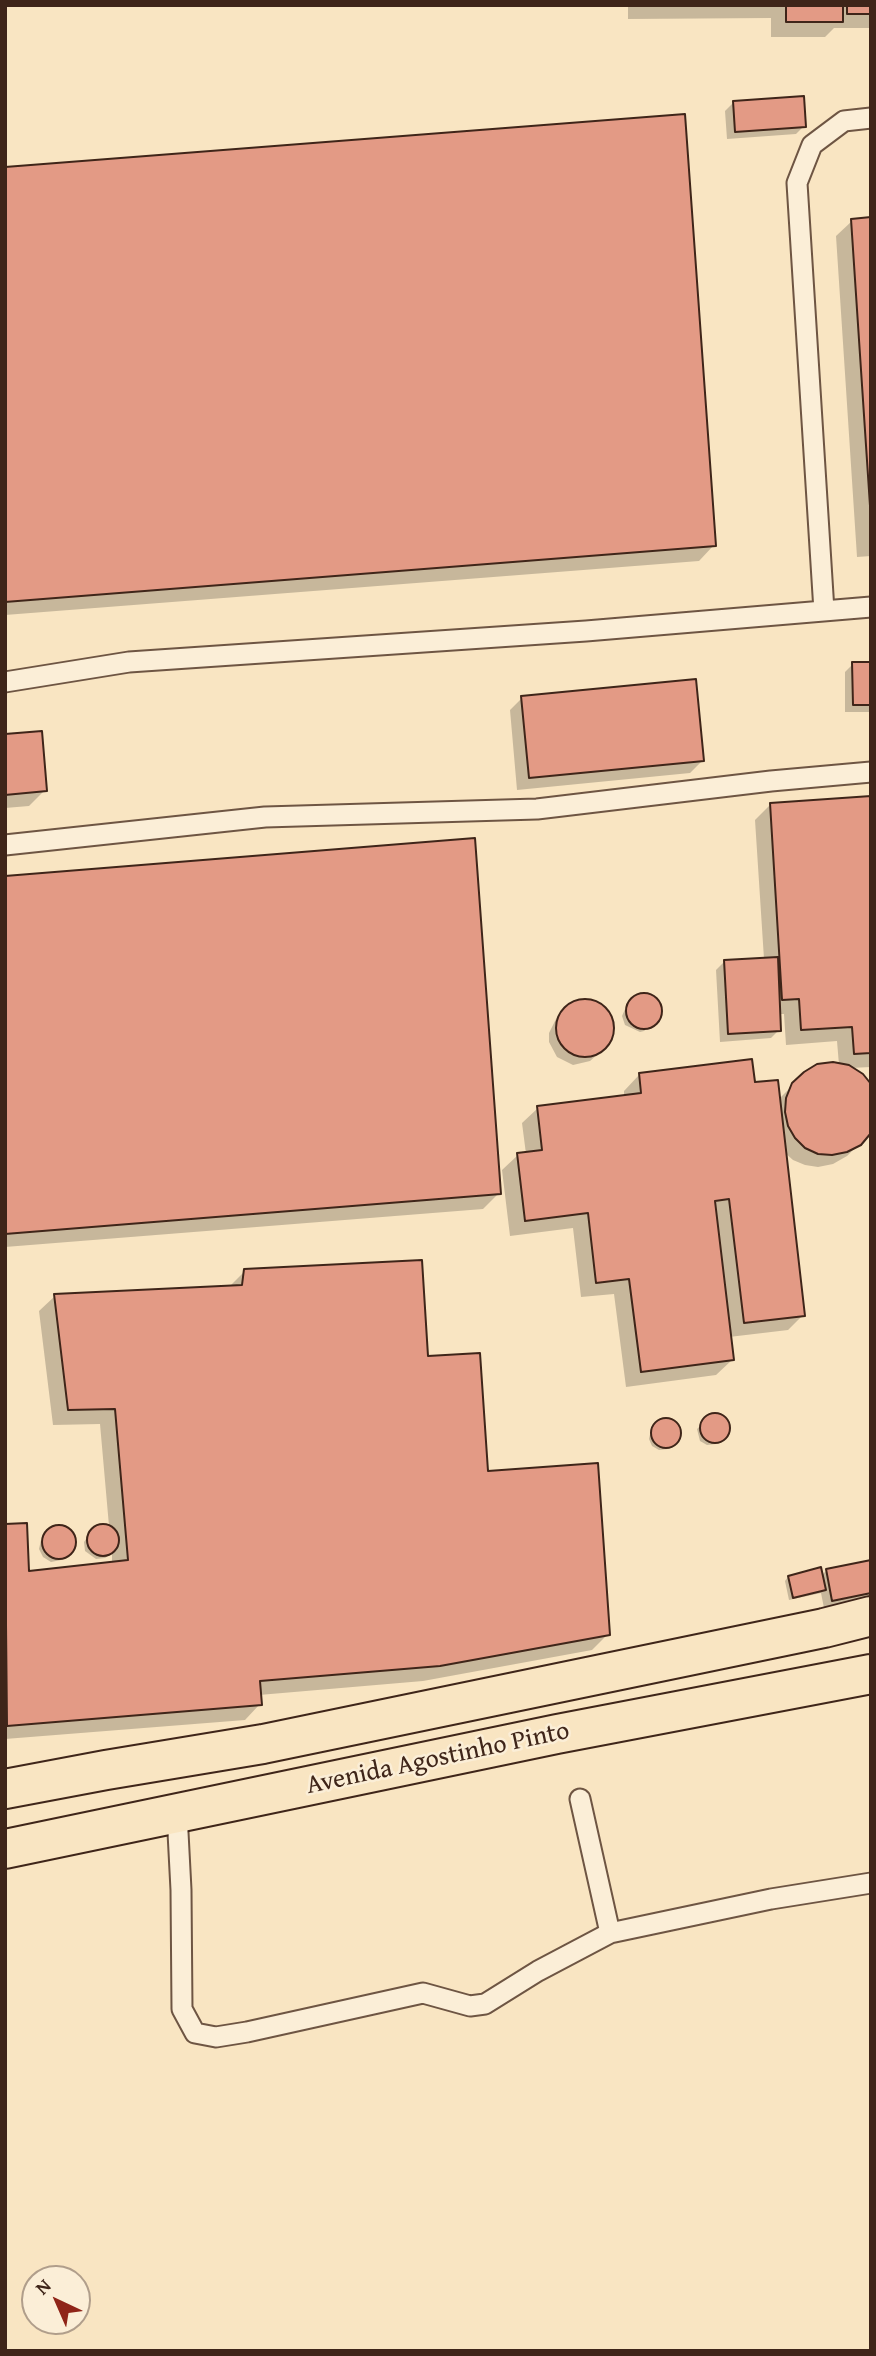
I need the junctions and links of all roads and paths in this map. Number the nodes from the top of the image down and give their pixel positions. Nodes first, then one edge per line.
1 (871, 118) edge
2 (871, 607) edge
3 (824, 611) junction
4 (5, 682) edge
5 (871, 772) edge
6 (5, 845) edge
7 (871, 1616) edge
8 (871, 1674) edge
9 (5, 1789) edge
10 (580, 1799) dead end
11 (177, 1813) junction
12 (5, 1849) edge
13 (871, 1883) edge
14 (610, 1933) junction

1 - 3 lane
2 - 3 lane
3 - 4 lane
5 - 6 lane
7 - 9 main road, Avenida Agostinho Pinto
8 - 11 main road, Avenida Agostinho Pinto
10 - 14 lane
11 - 12 main road, Avenida Agostinho Pinto
11 - 14 lane
13 - 14 lane

